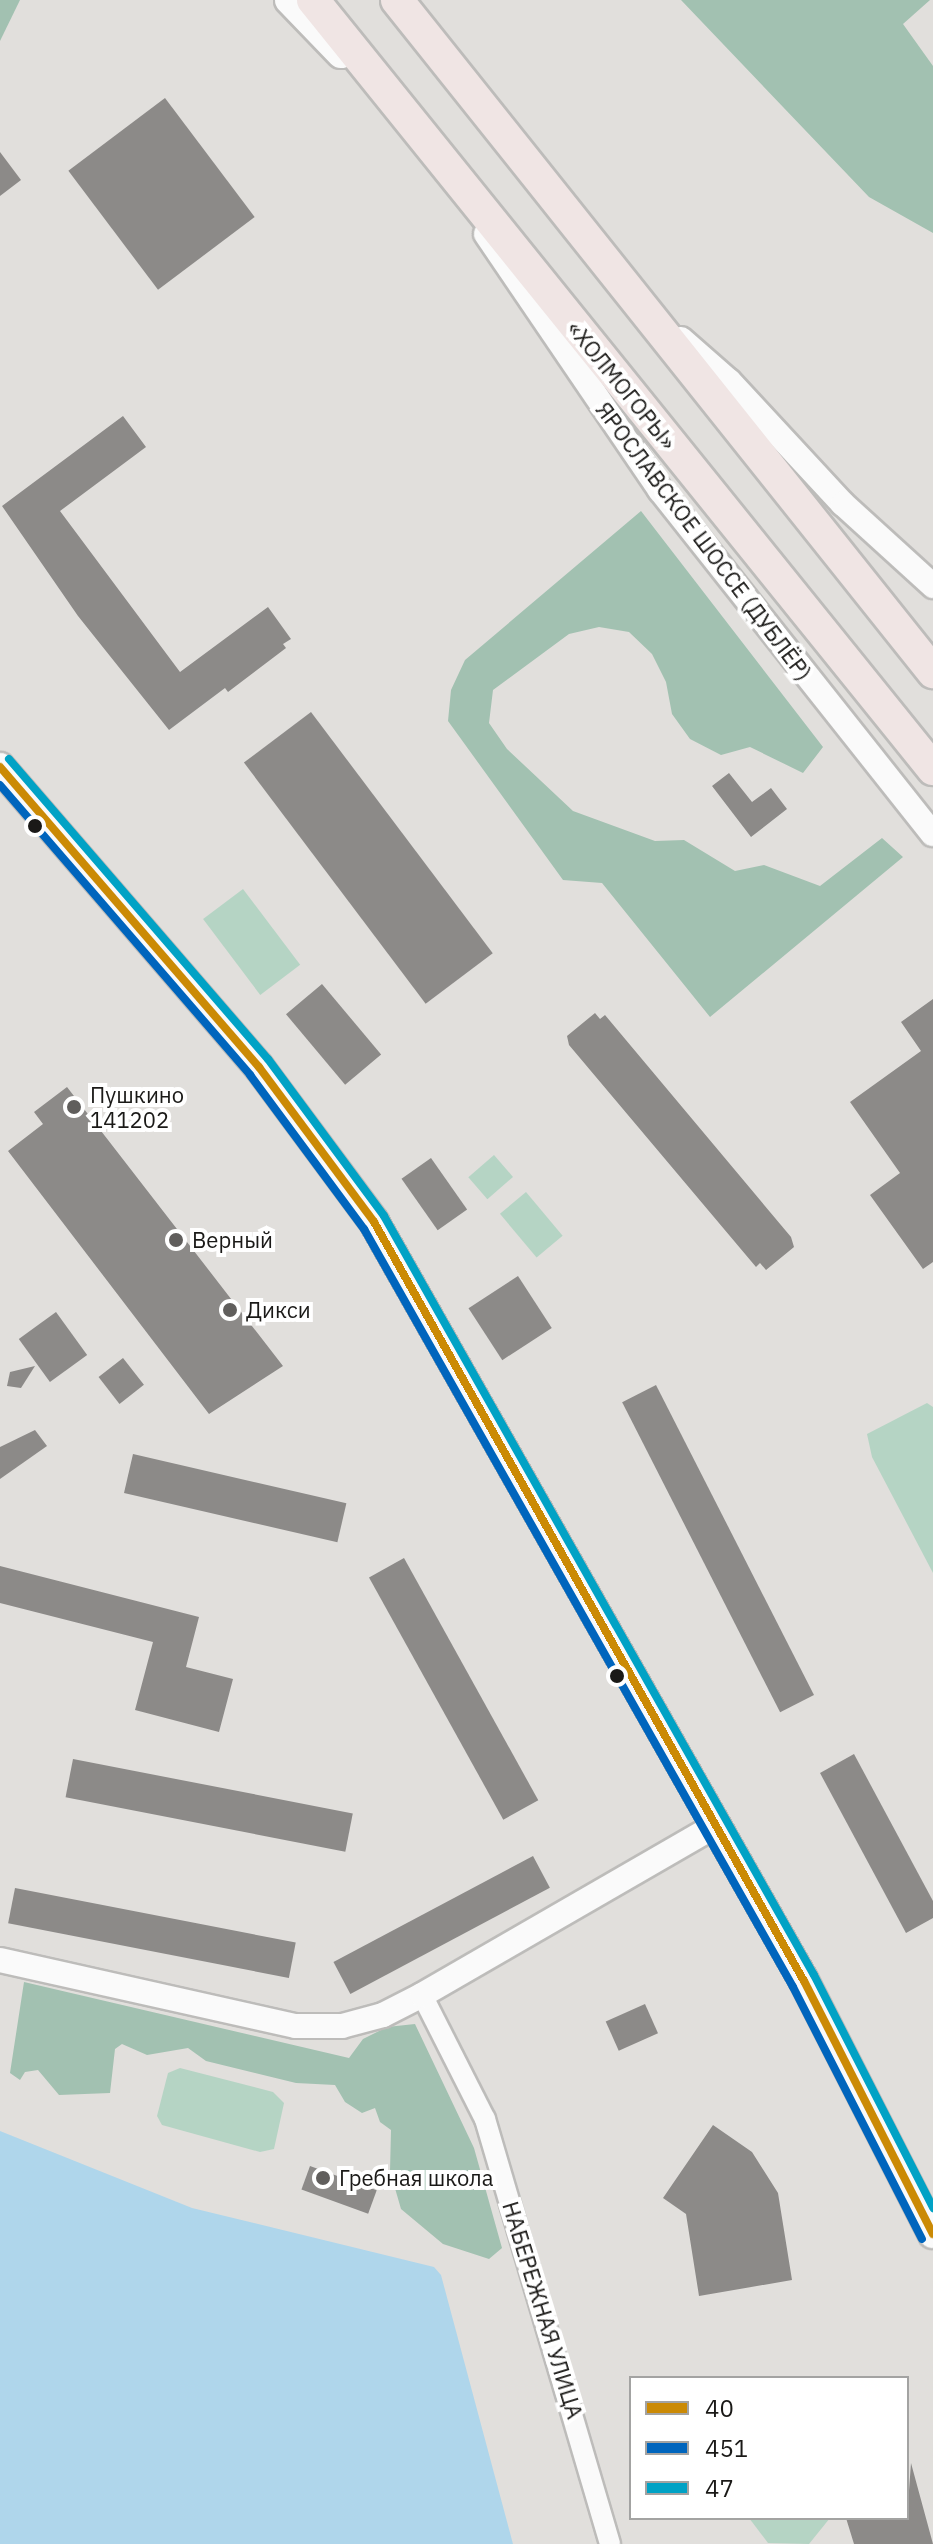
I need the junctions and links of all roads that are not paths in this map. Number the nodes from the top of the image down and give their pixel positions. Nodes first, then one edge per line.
1 (289, 0) edge
2 (313, 0) edge
3 (397, 0) edge
4 (405, 118) junction
5 (438, 157) junction
6 (635, 298) junction
7 (933, 586) edge
8 (933, 672) edge
9 (0, 767) edge
10 (933, 769) edge
11 (933, 834) edge
12 (717, 1825) junction
13 (0, 1960) edge
14 (422, 1995) junction
15 (933, 2234) edge
16 (610, 2544) edge

1 - 4 main road
2 - 4 highway, «ХОЛМОГОРЫ»
3 - 6 highway
4 - 5 highway, «ХОЛМОГОРЫ»
5 - 10 highway, «ХОЛМОГОРЫ»
5 - 11 street, ЯРОСЛАВСКОЕ ШОССЕ (ДУБЛЁР)
6 - 7 street
6 - 8 highway
9 - 12 main road
12 - 14 street
12 - 15 main road
13 - 14 street
14 - 16 street, НАБЕРЕЖНАЯ УЛИЦА

